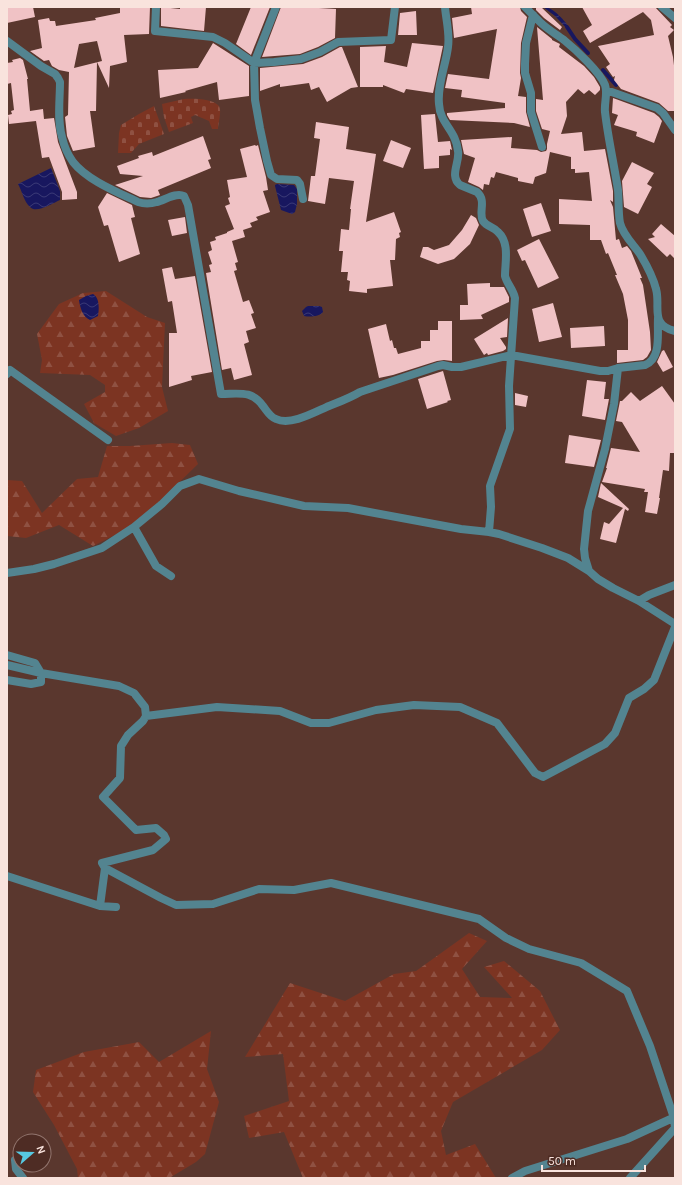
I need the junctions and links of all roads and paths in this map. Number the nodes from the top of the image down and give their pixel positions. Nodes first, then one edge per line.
1 (156, 7) edge
2 (276, 7) edge
3 (395, 7) edge
4 (445, 7) edge
5 (525, 7) edge
6 (662, 7) edge
7 (533, 15) junction
8 (675, 18) edge
9 (7, 41) edge
10 (254, 63) junction
11 (606, 90) junction
12 (675, 130) edge
13 (542, 147) dead end
14 (303, 199) dead end
15 (658, 318) junction
16 (675, 332) edge
17 (511, 355) junction
18 (618, 368) junction
19 (7, 374) edge
20 (108, 440) dead end
21 (134, 526) junction
22 (489, 532) junction
23 (589, 571) junction
24 (7, 573) edge
25 (171, 576) dead end
26 (675, 585) edge
27 (639, 601) junction
28 (675, 630) edge
29 (7, 655) edge
30 (7, 665) edge
31 (41, 673) junction
32 (7, 680) edge
33 (146, 716) junction
34 (105, 868) junction
35 (7, 876) edge
36 (100, 906) junction
37 (116, 907) dead end
38 (674, 1118) edge
39 (512, 1178) edge
40 (630, 1178) edge

1 - 10 street
2 - 10 street
3 - 10 street
4 - 17 street
5 - 7 street
6 - 8 street
7 - 11 street
7 - 13 street
9 - 17 street
10 - 14 street
11 - 12 street
11 - 15 street
15 - 16 street
15 - 18 street
17 - 18 street
17 - 22 street
18 - 23 street
19 - 20 street
21 - 22 street
21 - 24 street
21 - 25 street
22 - 23 street
23 - 27 street
26 - 27 street
27 - 28 street
28 - 33 street
29 - 31 street
30 - 31 street
31 - 32 street
31 - 33 street
33 - 34 street
34 - 36 street
34 - 38 street
35 - 36 street
36 - 37 street
38 - 39 street
38 - 40 street

